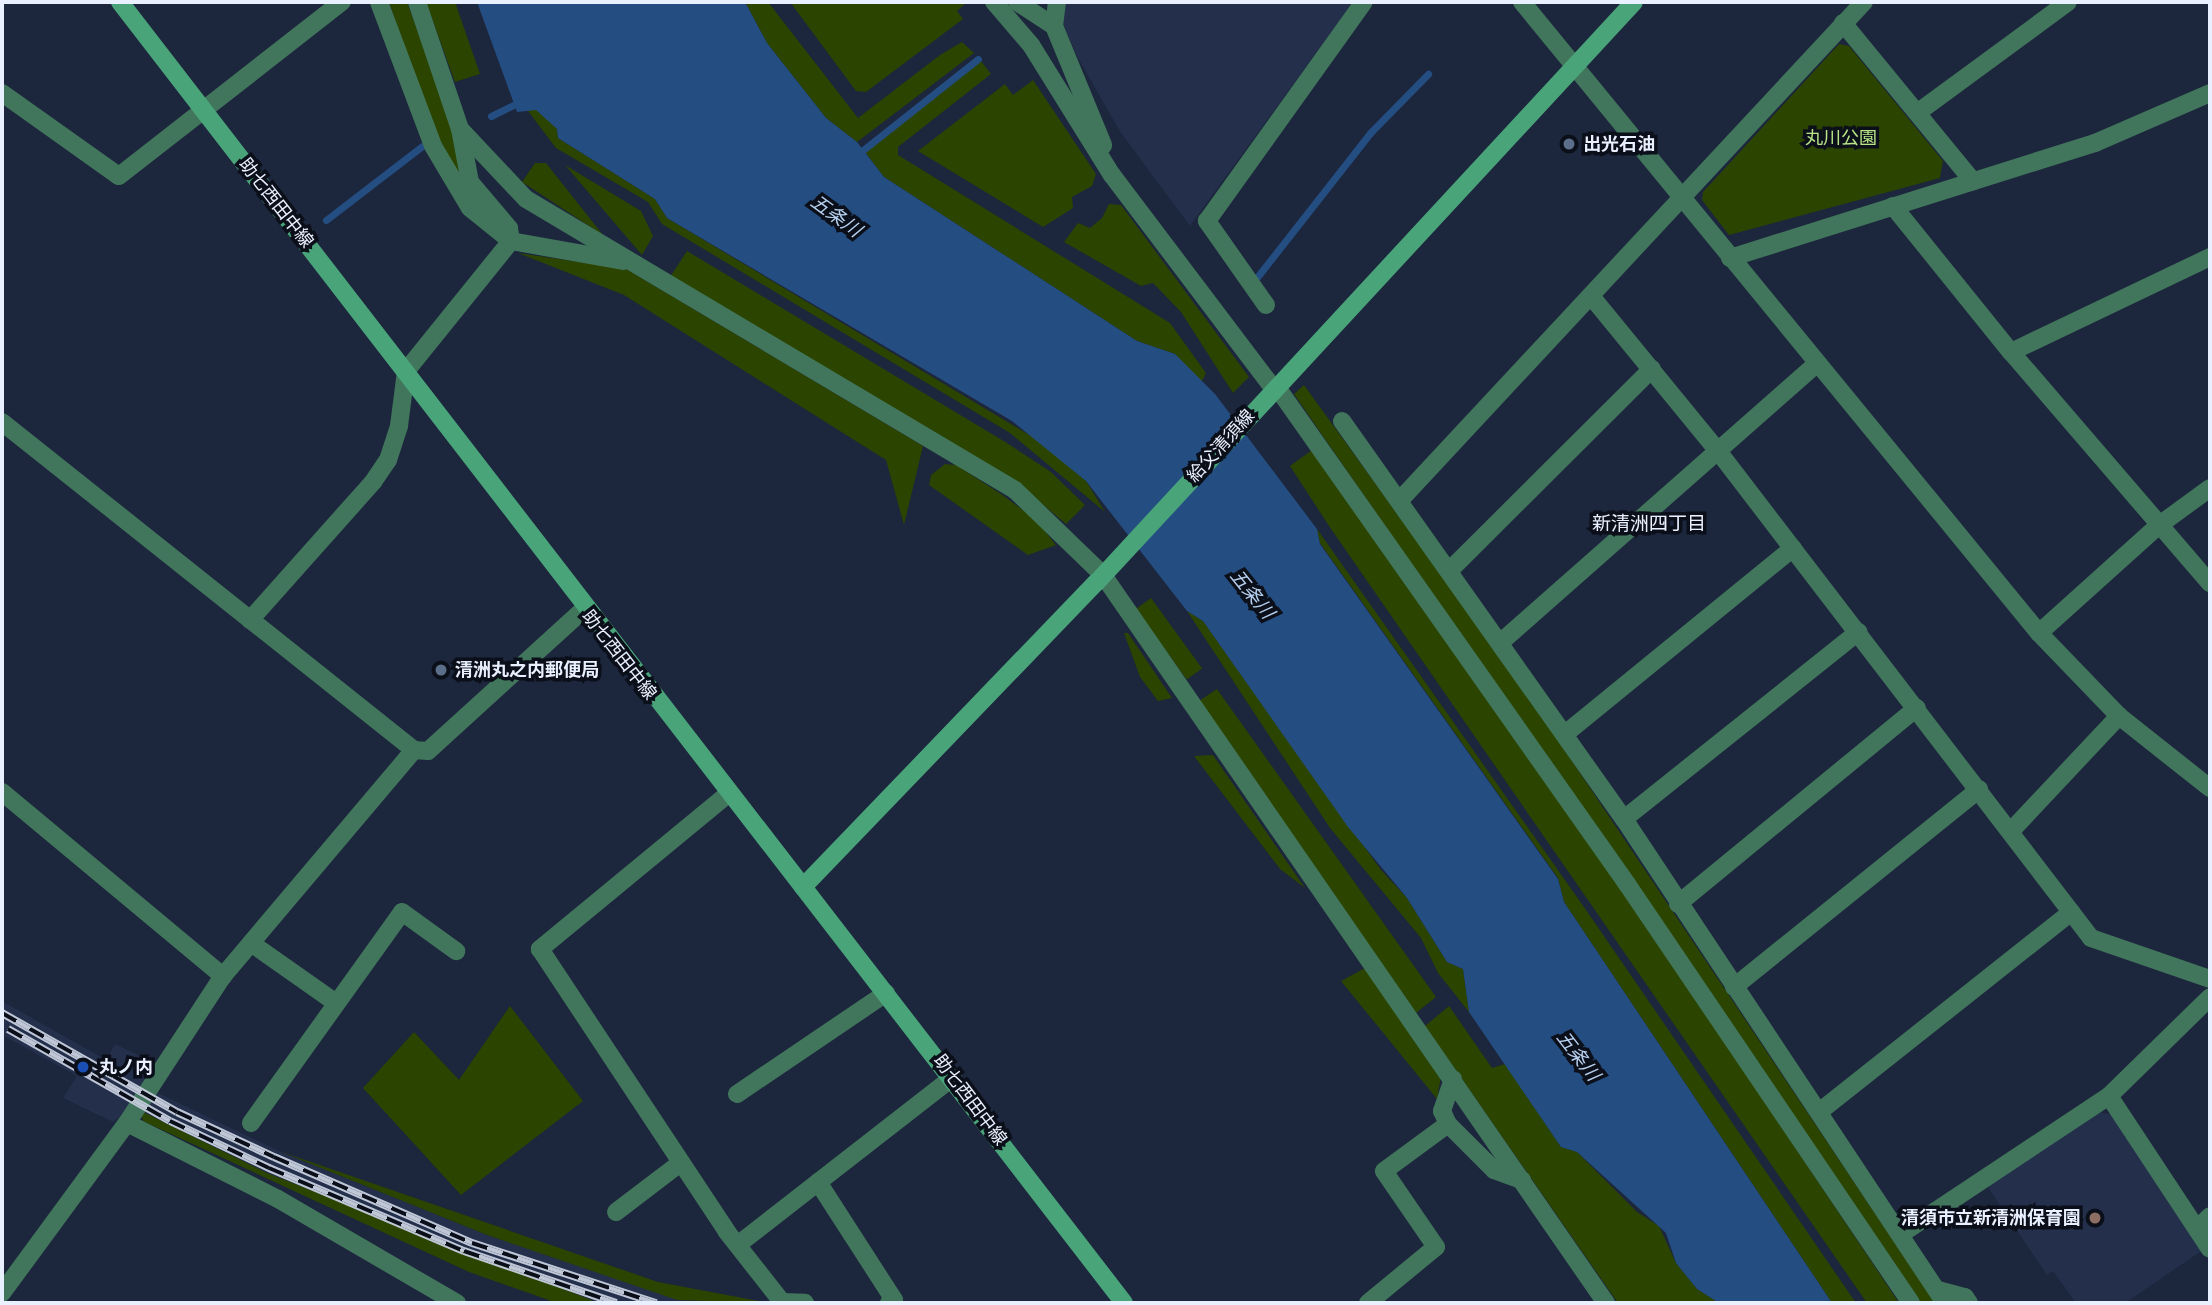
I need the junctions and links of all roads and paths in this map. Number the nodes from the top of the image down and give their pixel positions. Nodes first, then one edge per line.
1 (120, 2) edge
2 (342, 2) edge
3 (379, 2) edge
4 (417, 2) edge
5 (994, 2) edge
6 (1017, 2) edge
7 (1057, 2) edge
8 (1364, 2) edge
9 (1522, 2) edge
10 (1634, 2) edge
11 (1864, 2) edge
12 (2068, 2) edge
13 (1843, 23) junction
14 (1054, 26) junction
15 (1573, 66) junction
16 (2, 93) edge
17 (2210, 93) edge
18 (204, 110) junction
19 (1917, 113) junction
20 (460, 129) junction
21 (1112, 175) junction
22 (1973, 181) junction
23 (1682, 199) junction
24 (1893, 206) junction
25 (511, 241) junction
26 (2210, 257) edge
27 (1730, 258) junction
28 (633, 262) junction
29 (1591, 296) junction
30 (1266, 305) dead end
31 (2011, 352) junction
32 (1816, 364) junction
33 (1652, 369) junction
34 (406, 371) junction
35 (1272, 390) junction
36 (1342, 421) dead end
37 (2, 422) edge
38 (1718, 451) junction
39 (2210, 488) edge
40 (1401, 499) junction
41 (2158, 526) junction
42 (1793, 548) junction
43 (1108, 570) junction
44 (1450, 570) junction
45 (2210, 583) edge
46 (584, 610) junction
47 (250, 620) junction
48 (1858, 632) junction
49 (2039, 633) junction
50 (1501, 642) junction
51 (1917, 708) junction
52 (2119, 716) junction
53 (1565, 734) junction
54 (414, 750) junction
55 (2210, 788) edge
56 (1979, 789) junction
57 (2, 792) edge
58 (729, 794) junction
59 (1624, 819) junction
60 (2011, 831) junction
61 (803, 887) junction
62 (1678, 904) junction
63 (2071, 912) junction
64 (251, 943) junction
65 (456, 951) dead end
66 (223, 976) junction
67 (2210, 979) edge
68 (1734, 987) junction
69 (886, 993) junction
70 (2210, 997) edge
71 (336, 1003) junction
72 (953, 1077) junction
73 (1453, 1079) junction
74 (737, 1094) dead end
75 (2109, 1097) junction
76 (1819, 1112) junction
77 (127, 1123) junction
78 (251, 1123) dead end
79 (1448, 1124) junction
80 (679, 1164) junction
81 (1522, 1180) junction
82 (818, 1182) junction
83 (616, 1212) dead end
84 (2204, 1223) edge
85 (1901, 1234) junction
86 (740, 1243) junction
87 (2210, 1249) edge
88 (2, 1293) edge
89 (1942, 1297) edge
90 (457, 1303) edge
91 (805, 1303) edge
92 (889, 1303) edge
93 (1124, 1303) edge
94 (1368, 1303) edge
95 (1606, 1303) edge
96 (1911, 1303) edge
97 (1969, 1303) edge

1 - 18 main road, 助七西田中線
2 - 18 street
3 - 25 street
4 - 20 street
5 - 21 street
6 - 14 street
7 - 14 street
8 - 30 street
9 - 15 street
10 - 15 main road, 給父清須線
11 - 13 street
12 - 19 street
13 - 19 street
13 - 23 street
14 - 21 street
15 - 23 street
15 - 35 main road, 給父清須線
16 - 18 street
17 - 22 street
18 - 34 main road, 助七西田中線
19 - 22 street
20 - 25 street
20 - 28 street
21 - 35 street
22 - 24 street
23 - 27 street
23 - 29 street
24 - 27 street
24 - 31 street
25 - 28 street
25 - 34 street
26 - 31 street
27 - 32 street
28 - 43 street
29 - 33 street
29 - 40 street
31 - 41 street
32 - 38 street
32 - 49 street
33 - 38 street
33 - 44 street
34 - 46 main road, 助七西田中線
34 - 47 street
35 - 43 main road, 給父清須線
35 - 96 street
36 - 40 street
37 - 47 street
38 - 42 street
38 - 50 street
39 - 41 street
40 - 44 street
41 - 45 street
41 - 49 street
42 - 48 street
42 - 53 street
43 - 61 main road, 給父清須線
43 - 73 street
44 - 50 street
46 - 54 street
46 - 58 main road, 助七西田中線
47 - 54 street
48 - 51 street
48 - 59 street
49 - 52 street
50 - 53 street
51 - 56 street
51 - 62 street
52 - 55 street
52 - 60 street
53 - 59 street
54 - 64 street
56 - 60 street
56 - 68 street
57 - 66 street
58 - 61 main road, 助七西田中線
58 - 80 street
59 - 62 street
60 - 63 street
61 - 69 main road, 助七西田中線
62 - 68 street
63 - 67 street
63 - 76 street
64 - 66 street
64 - 71 street
65 - 71 street
66 - 77 street
68 - 76 street
69 - 72 main road, 助七西田中線
69 - 74 street
70 - 75 street
71 - 78 street
72 - 82 street
72 - 93 main road, 助七西田中線
73 - 79 street
73 - 81 street
75 - 84 street
75 - 85 street
76 - 85 street
77 - 88 street
77 - 90 street
79 - 81 street
79 - 94 street
80 - 83 street
80 - 86 street
81 - 95 street
82 - 86 street
82 - 92 street
84 - 87 street
85 - 89 street
86 - 91 street
89 - 97 street

